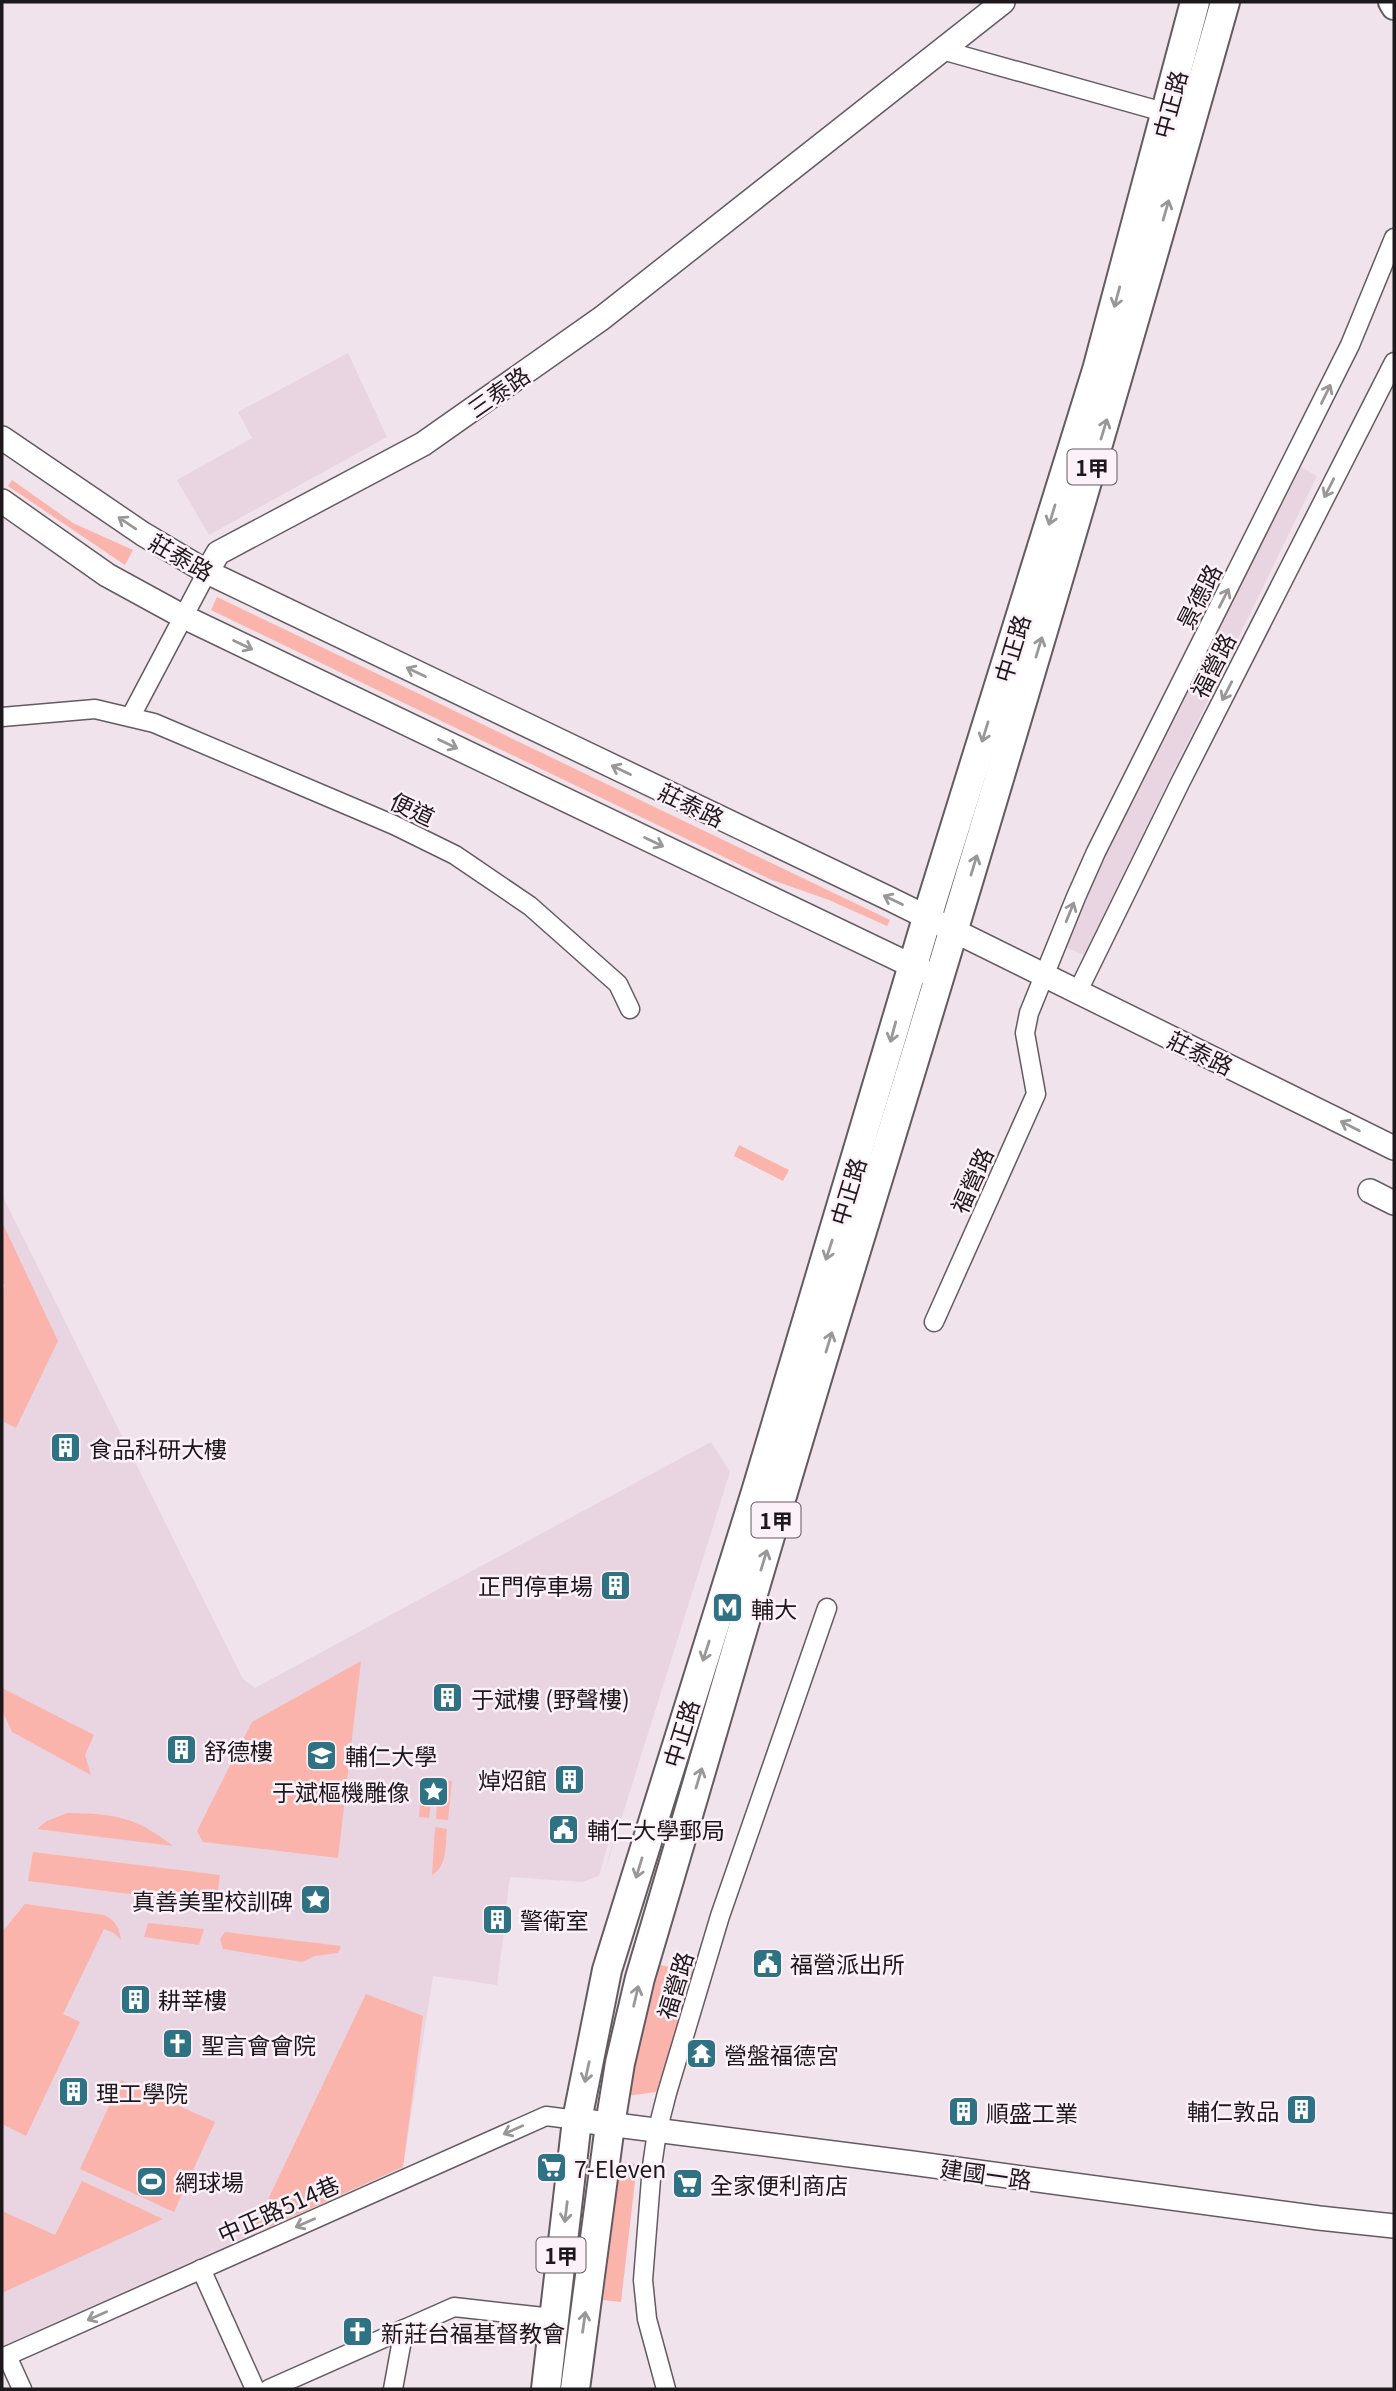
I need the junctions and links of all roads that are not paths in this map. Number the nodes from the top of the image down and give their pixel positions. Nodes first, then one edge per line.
1 (1195, 2) edge
2 (1225, 2) edge
3 (1391, 2) edge
4 (998, 6) edge
5 (1394, 7) edge
6 (942, 50) junction
7 (1167, 113) junction
8 (1394, 239) edge
9 (1394, 362) edge
10 (2, 438) edge
11 (2, 501) edge
12 (207, 572) junction
13 (182, 616) junction
14 (131, 716) junction
15 (2, 717) edge
16 (928, 917) junction
17 (954, 930) junction
18 (914, 967) junction
19 (1046, 976) junction
20 (941, 980) junction
21 (1078, 991) junction
22 (630, 1009) dead end
23 (1394, 1148) edge
24 (1370, 1191) dead end
25 (1394, 1203) edge
26 (934, 1322) dead end
27 (827, 1608) dead end
28 (618, 1934) junction
29 (650, 1942) junction
30 (578, 2120) junction
31 (610, 2125) junction
32 (657, 2132) junction
33 (1394, 2226) edge
34 (201, 2269) junction
35 (553, 2318) junction
36 (404, 2329) junction
37 (4, 2357) edge
38 (22, 2389) edge
39 (255, 2389) edge
40 (269, 2389) edge
41 (393, 2389) edge
42 (546, 2389) edge
43 (575, 2389) edge
44 (666, 2389) edge

1 - 7 main road, 中正路 / 1甲
17 -> 2 main road, 中正路 / 1甲
3 - 5 main road
4 - 6 street, 三泰路
6 - 7 street
6 - 12 street, 三泰路
7 -> 16 main road, 中正路 / 1甲
19 -> 8 street, 景德路
9 -> 21 street, 福營路
12 -> 10 street, 莊泰路
11 - 13 street
12 - 13 street, 三泰路
16 -> 12 street, 莊泰路
13 - 14 street, 三泰路
13 -> 18 street
14 - 15 street
14 - 22 street, 便道
16 - 17 street, 莊泰路
16 - 18 main road, 中正路 / 1甲
17 - 19 street, 莊泰路
17 - 20 main road, 中正路 / 1甲
18 - 20 street
18 -> 28 main road, 中正路 / 1甲
19 - 21 street, 莊泰路
19 - 26 street, 福營路
29 -> 20 main road, 中正路 / 1甲
23 -> 21 street, 莊泰路
24 - 25 street
27 - 32 street, 福營路
28 - 29 main road
28 -> 30 main road, 中正路 / 1甲
31 -> 29 main road, 中正路 / 1甲
30 - 31 street, 建國一路
30 -> 34 street, 中正路514巷
30 -> 35 main road, 中正路 / 1甲
31 - 32 street, 建國一路
43 -> 31 main road, 中正路 / 1甲
32 - 33 street, 建國一路
32 - 44 street, 福營路
34 -> 37 street, 中正路514巷
34 - 39 street
35 - 36 street
35 - 42 main road, 中正路 / 1甲
36 - 40 street
36 - 41 street
37 - 38 street

